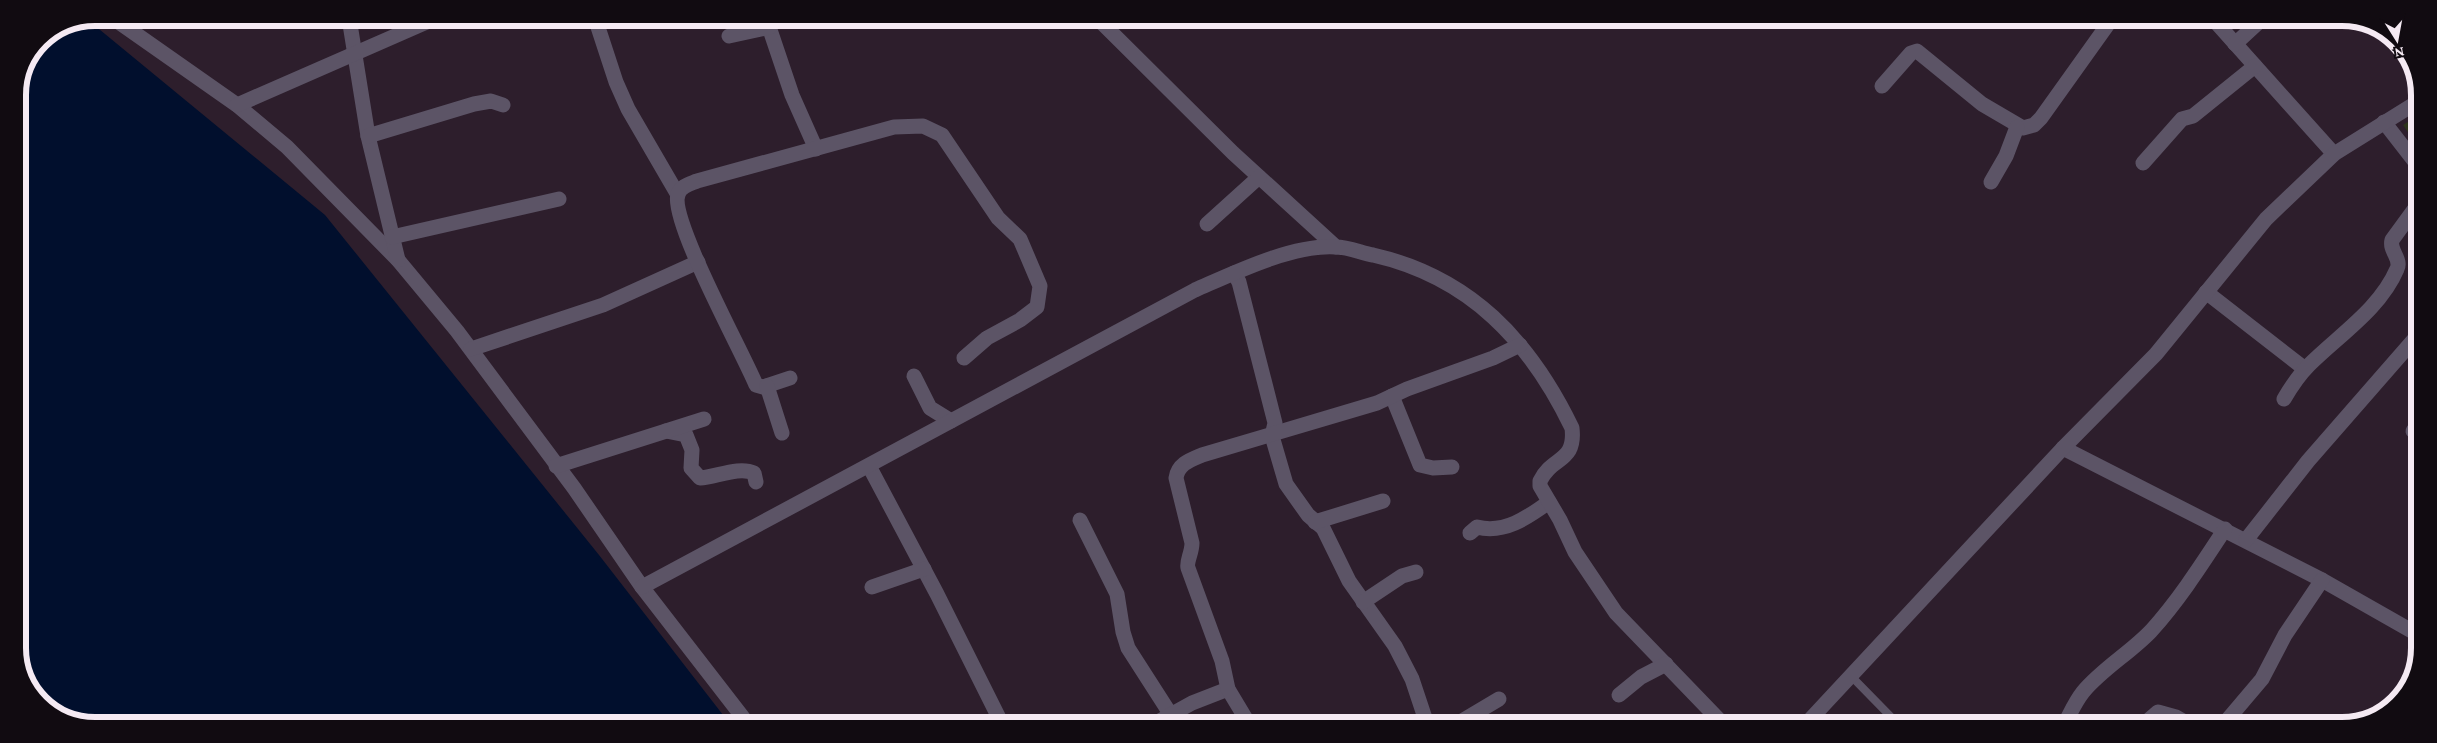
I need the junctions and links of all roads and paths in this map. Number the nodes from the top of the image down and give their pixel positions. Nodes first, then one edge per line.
1 (124, 26) edge
2 (350, 26) edge
3 (417, 26) edge
4 (598, 26) edge
5 (759, 26) edge
6 (769, 26) edge
7 (1105, 26) edge
8 (2107, 26) edge
9 (2219, 26) edge
10 (2254, 26) edge
11 (729, 36) dead end
12 (2235, 44) junction
13 (355, 53) junction
14 (2255, 66) junction
15 (1882, 86) dead end
16 (503, 105) dead end
17 (238, 106) junction
18 (2411, 106) edge
19 (2384, 122) junction
20 (2018, 127) junction
21 (368, 136) junction
22 (816, 149) junction
23 (2334, 154) junction
24 (2411, 157) edge
25 (2143, 163) dead end
26 (1258, 177) junction
27 (1991, 182) dead end
28 (678, 195) junction
29 (559, 199) dead end
30 (2411, 214) edge
31 (1207, 224) dead end
32 (392, 237) junction
33 (1336, 247) junction
34 (398, 260) junction
35 (698, 262) junction
36 (1234, 273) junction
37 (2206, 292) junction
38 (2411, 343) edge
39 (1520, 345) junction
40 (471, 349) junction
41 (964, 358) dead end
42 (2305, 370) junction
43 (914, 376) dead end
44 (790, 378) dead end
45 (767, 386) junction
46 (1392, 396) junction
47 (2284, 399) dead end
48 (704, 419) dead end
49 (951, 421) junction
50 (665, 431) junction
51 (782, 433) dead end
52 (1272, 436) junction
53 (2063, 448) junction
54 (556, 466) junction
55 (869, 466) junction
56 (1452, 467) dead end
57 (756, 482) dead end
58 (1383, 501) dead end
59 (1549, 502) junction
60 (1080, 520) dead end
61 (1315, 522) junction
62 (2225, 529) junction
63 (1470, 533) dead end
64 (2246, 540) junction
65 (924, 569) junction
66 (1416, 572) dead end
67 (2322, 580) junction
68 (642, 587) junction
69 (872, 587) dead end
70 (1363, 602) junction
71 (2411, 631) edge
72 (1666, 664) junction
73 (1851, 676) junction
74 (1228, 689) junction
75 (1618, 695) dead end
76 (1500, 699) dead end
77 (1171, 715) junction
78 (743, 717) edge
79 (998, 717) edge
80 (1167, 717) edge
81 (1245, 717) edge
82 (1425, 717) edge
83 (1469, 717) edge
84 (1716, 717) edge
85 (1813, 717) edge
86 (1891, 717) edge
87 (2068, 717) edge
88 (2152, 717) edge
89 (2173, 717) edge
90 (2230, 717) edge

1 - 17 street
2 - 13 street
3 - 13 street
4 - 28 street
5 - 11 street
6 - 22 street
7 - 26 street
8 - 20 street
9 - 12 street
10 - 12 street
12 - 14 street
13 - 17 street
13 - 21 street
14 - 23 street
14 - 25 street
15 - 20 street
16 - 21 street
17 - 34 street
18 - 19 street
19 - 23 street
19 - 24 street
20 - 27 street
21 - 32 street
22 - 28 street
22 - 41 street
23 - 37 street
26 - 31 street
26 - 33 street
28 - 35 street
29 - 32 street
30 - 42 street
32 - 34 street
33 - 36 street
33 - 39 street
34 - 40 street
35 - 40 street
35 - 45 street
36 - 49 street
36 - 52 street
37 - 42 street
37 - 53 street
38 - 64 street
39 - 46 street
39 - 59 street
40 - 54 street
42 - 47 street
43 - 49 street
44 - 45 street
45 - 51 street
46 - 52 street
46 - 56 street
48 - 50 street
49 - 55 street
50 - 54 street
50 - 57 street
52 - 61 street
52 - 74 street
53 - 62 street
53 - 73 street
54 - 68 street
55 - 65 street
55 - 68 street
58 - 61 street
59 - 63 street
59 - 72 street
60 - 77 street
61 - 70 street
62 - 64 street
62 - 87 street
64 - 67 street
65 - 69 street
65 - 79 street
66 - 70 street
67 - 71 street
67 - 90 street
68 - 78 street
70 - 82 street
72 - 75 street
72 - 84 street
73 - 85 street
73 - 86 lane
74 - 77 street
74 - 81 street
76 - 83 street
77 - 80 street
88 - 89 street

